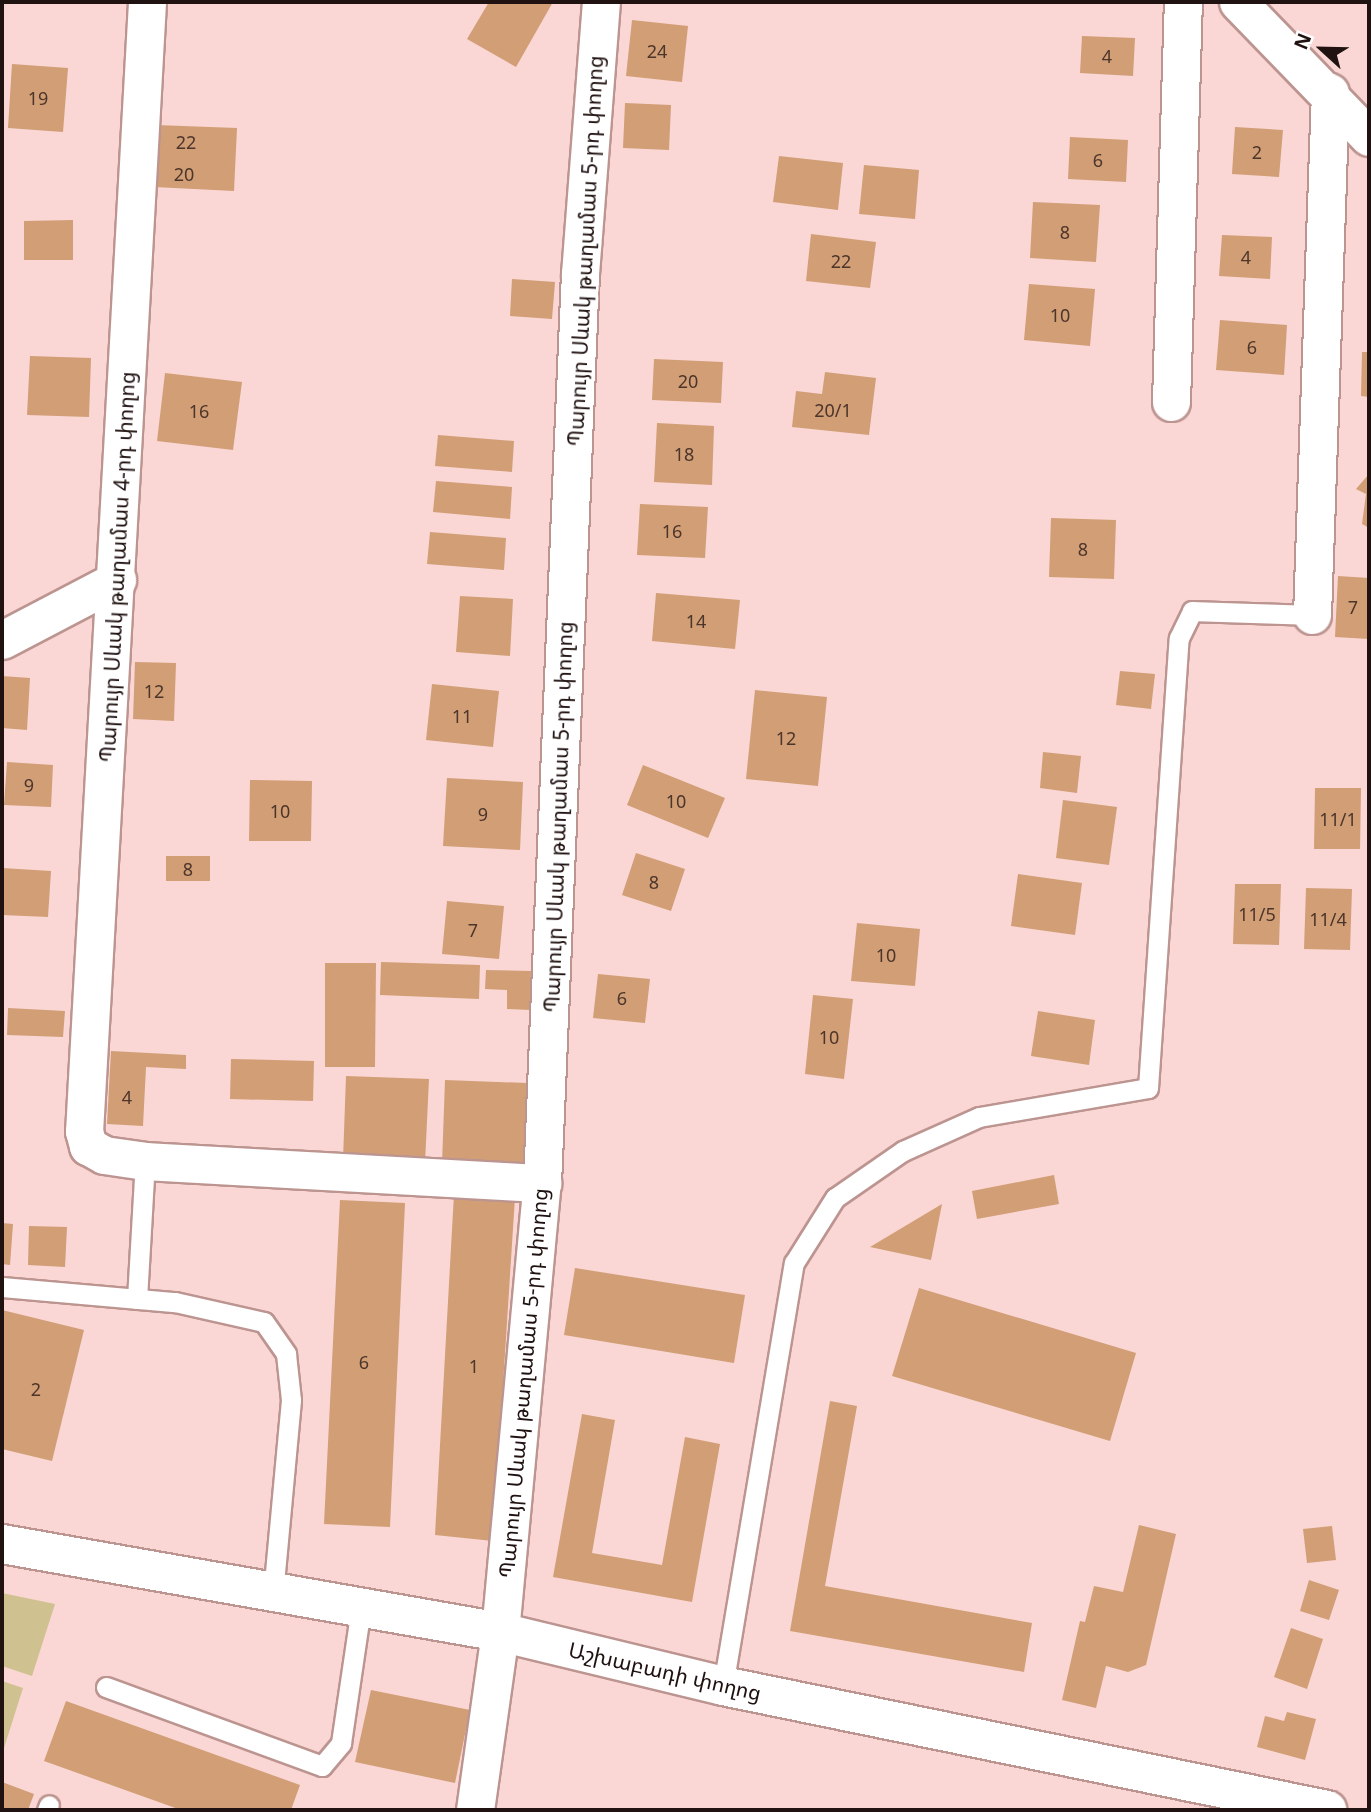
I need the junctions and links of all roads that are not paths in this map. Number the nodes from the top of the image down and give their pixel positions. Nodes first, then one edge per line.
1 (147, 2) edge
2 (601, 2) edge
3 (1183, 2) edge
4 (1238, 2) edge
5 (1330, 92) junction
6 (1369, 137) edge
7 (1171, 402) dead end
8 (117, 580) junction
9 (1312, 615) joint
10 (2, 640) edge
11 (145, 1161) junction
12 (542, 1183) junction
13 (2, 1287) edge
14 (137, 1299) junction
15 (2, 1544) edge
16 (273, 1593) junction
17 (362, 1607) junction
18 (500, 1632) junction
19 (723, 1686) junction
20 (106, 1687) dead end
21 (475, 1810) edge
22 (1326, 1810) edge

1 - 8 street, Պարույր Սևակ թաղամաս 4-րդ փողոց
2 - 12 street, Պարույր Սևակ թաղամաս 5-րդ փողոց
3 - 7 street
4 - 5 street
5 - 6 street
5 - 9 street
8 - 10 street
8 - 11 street, Պարույր Սևակ թաղամաս 4-րդ փողոց
9 - 19 lane
11 - 12 street
11 - 14 lane
12 - 18 street, Պարույր Սևակ թաղամաս 5-րդ փողոց
13 - 14 lane
14 - 16 lane
15 - 16 street, Աշխաբադի փողոց
16 - 17 street, Աշխաբադի փողոց
17 - 18 street, Աշխաբադի փողոց
17 - 20 lane
18 - 19 street, Աշխաբադի փողոց
18 - 21 street, Պարույր Սևակ թաղամաս 5-րդ փողոց
19 - 22 street, Աշխաբադի փողոց

